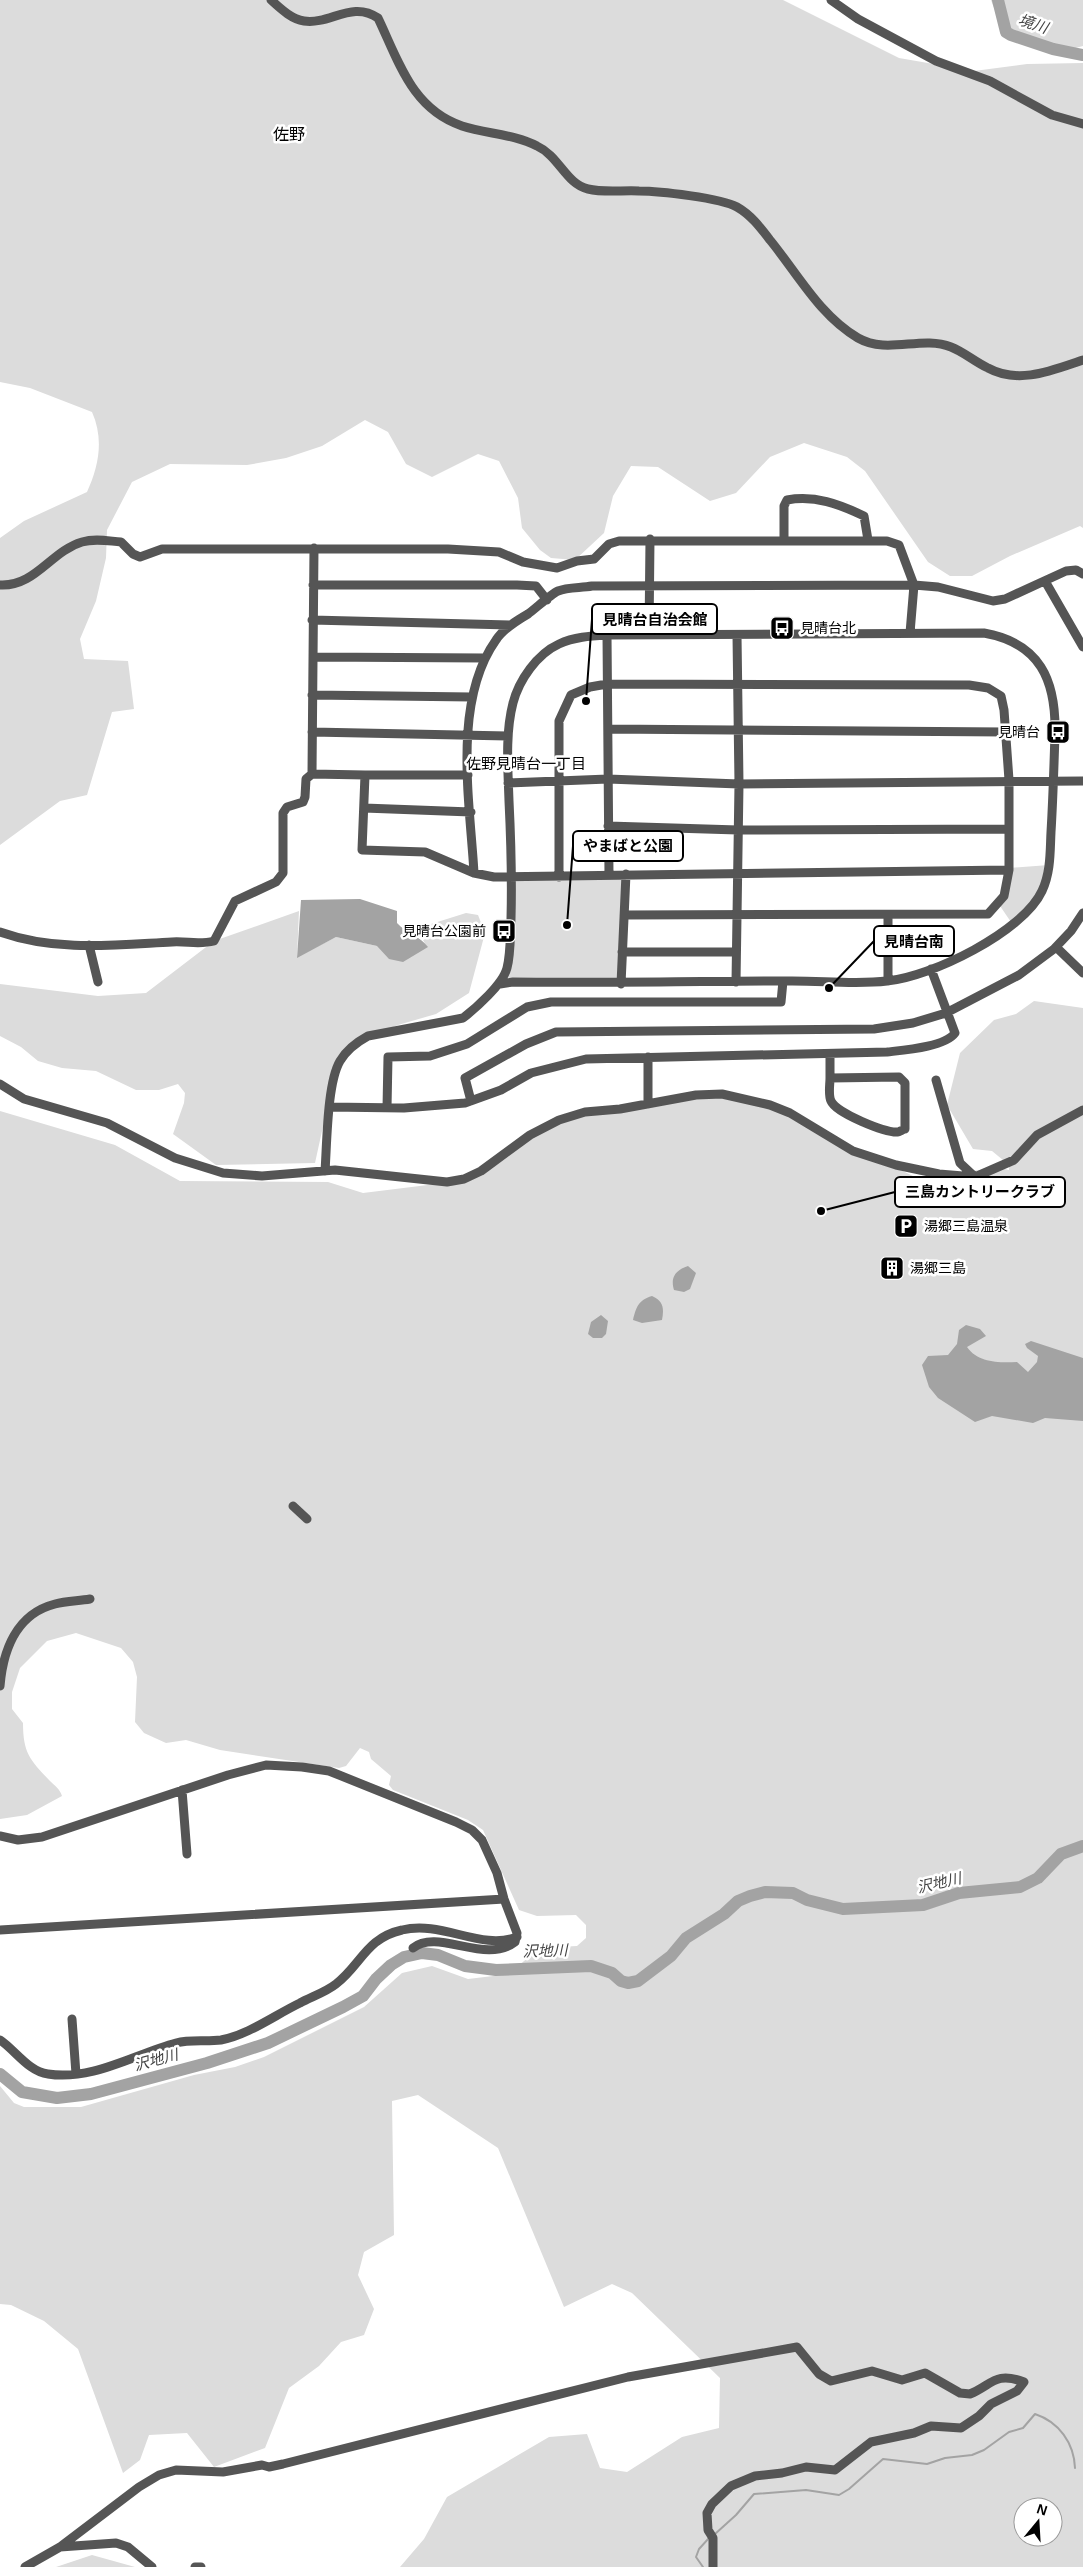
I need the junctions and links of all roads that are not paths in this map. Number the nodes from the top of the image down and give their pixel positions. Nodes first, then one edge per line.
1 (271, 0) edge
2 (831, 0) edge
3 (1083, 124) edge
4 (1083, 360) edge
5 (650, 539) junction
6 (784, 540) junction
7 (868, 540) junction
8 (314, 548) junction
9 (1083, 574) edge
10 (1045, 581) junction
11 (0, 585) edge
12 (313, 585) junction
13 (649, 585) junction
14 (914, 585) junction
15 (547, 600) junction
16 (312, 620) junction
17 (510, 625) junction
18 (910, 633) junction
19 (649, 634) junction
20 (607, 635) junction
21 (737, 635) junction
22 (1083, 647) edge
23 (312, 657) junction
24 (485, 658) junction
25 (607, 684) junction
26 (737, 685) junction
27 (312, 695) junction
28 (472, 697) junction
29 (608, 729) junction
30 (738, 731) junction
31 (312, 732) junction
32 (1006, 732) junction
33 (468, 734) junction
34 (508, 736) junction
35 (312, 774) junction
36 (365, 775) junction
37 (468, 775) junction
38 (608, 779) junction
39 (1009, 780) junction
40 (1083, 781) edge
41 (508, 782) junction
42 (560, 782) junction
43 (1054, 783) junction
44 (739, 784) junction
45 (364, 808) junction
46 (471, 812) junction
47 (608, 826) junction
48 (1008, 829) junction
49 (738, 830) junction
50 (1009, 870) junction
51 (474, 873) junction
52 (626, 874) junction
53 (738, 874) junction
54 (609, 875) junction
55 (559, 877) junction
56 (512, 878) junction
57 (738, 913) junction
58 (1083, 913) edge
59 (624, 915) junction
60 (888, 915) junction
61 (0, 932) edge
62 (89, 946) junction
63 (1056, 947) junction
64 (622, 952) junction
65 (736, 952) junction
66 (931, 969) junction
67 (1083, 973) edge
68 (783, 981) junction
69 (888, 981) junction
70 (98, 982) dead end
71 (736, 982) junction
72 (500, 984) junction
73 (621, 984) junction
74 (946, 1013) junction
75 (830, 1054) junction
76 (648, 1057) junction
77 (830, 1078) junction
78 (936, 1080) dead end
79 (0, 1084) edge
80 (470, 1101) junction
81 (648, 1104) junction
82 (329, 1107) junction
83 (386, 1108) junction
84 (1083, 1110) edge
85 (325, 1171) junction
86 (975, 1177) junction
87 (293, 1506) dead end
88 (307, 1519) dead end
89 (90, 1599) dead end
90 (0, 1686) edge
91 (182, 1790) junction
92 (0, 1836) edge
93 (187, 1854) dead end
94 (504, 1899) junction
95 (0, 1930) edge
96 (517, 1937) junction
97 (413, 1948) dead end
98 (72, 2019) dead end
99 (0, 2040) edge
100 (76, 2074) junction
101 (60, 2548) junction
102 (25, 2567) edge
103 (152, 2567) edge
104 (195, 2567) edge
105 (201, 2567) edge
106 (713, 2567) edge

1 - 4 street
2 - 3 street
5 - 6 street
5 - 8 street
5 - 13 street
6 - 7 street
6 - 7 street
7 - 14 street
8 - 11 street
8 - 12 street
9 - 10 street
10 - 14 street
10 - 22 street
12 - 15 street
12 - 16 street
13 - 14 street
13 - 15 street
13 - 19 street
14 - 18 street
15 - 17 street
16 - 17 street
16 - 23 street
17 - 24 street
18 - 21 street
18 - 43 street
19 - 20 street
19 - 21 street
20 - 25 street
20 - 34 street
21 - 26 street
23 - 24 street
23 - 27 street
24 - 28 street
25 - 26 street
25 - 29 street
25 - 42 street
26 - 30 street
26 - 32 street
27 - 28 street
27 - 31 street
28 - 33 street
29 - 30 street
29 - 38 street
30 - 32 street
30 - 44 street
31 - 33 street
31 - 35 street
32 - 39 street
33 - 34 street
33 - 37 street
34 - 41 street
35 - 36 street
35 - 62 street
36 - 37 street
36 - 45 street
37 - 46 street
38 - 42 street
38 - 44 street
38 - 47 street
39 - 43 street
39 - 44 street
39 - 48 street
40 - 43 street
41 - 42 street
41 - 56 street
42 - 55 street
43 - 66 street
44 - 49 street
45 - 46 street
45 - 51 street
46 - 51 street
47 - 49 street
47 - 54 street
48 - 49 street
48 - 50 street
49 - 53 street
50 - 53 street
50 - 60 street
51 - 56 street
52 - 53 street
52 - 54 street
52 - 59 street
53 - 57 street
54 - 55 street
55 - 56 street
56 - 72 street
57 - 59 street
57 - 60 street
57 - 65 street
58 - 63 street
59 - 64 street
60 - 69 street
61 - 62 street
62 - 70 street
63 - 67 street
63 - 74 street
64 - 65 street
64 - 73 street
65 - 71 street
66 - 69 street
66 - 74 street
68 - 69 street
68 - 71 street
68 - 83 street
71 - 73 street
72 - 73 street
72 - 82 street
74 - 75 street
74 - 80 street
75 - 76 street
75 - 77 street
76 - 80 street
76 - 81 street
77 - 77 street
78 - 86 street
79 - 85 street
80 - 83 street
81 - 85 street
81 - 86 street
82 - 83 street
82 - 85 street
84 - 86 street
87 - 88 street
89 - 90 street
91 - 92 street
91 - 93 street
91 - 94 street
94 - 95 street
94 - 96 street
96 - 97 street
96 - 100 street
98 - 100 street
99 - 100 street
101 - 102 street
101 - 103 street
101 - 106 street
104 - 105 street

